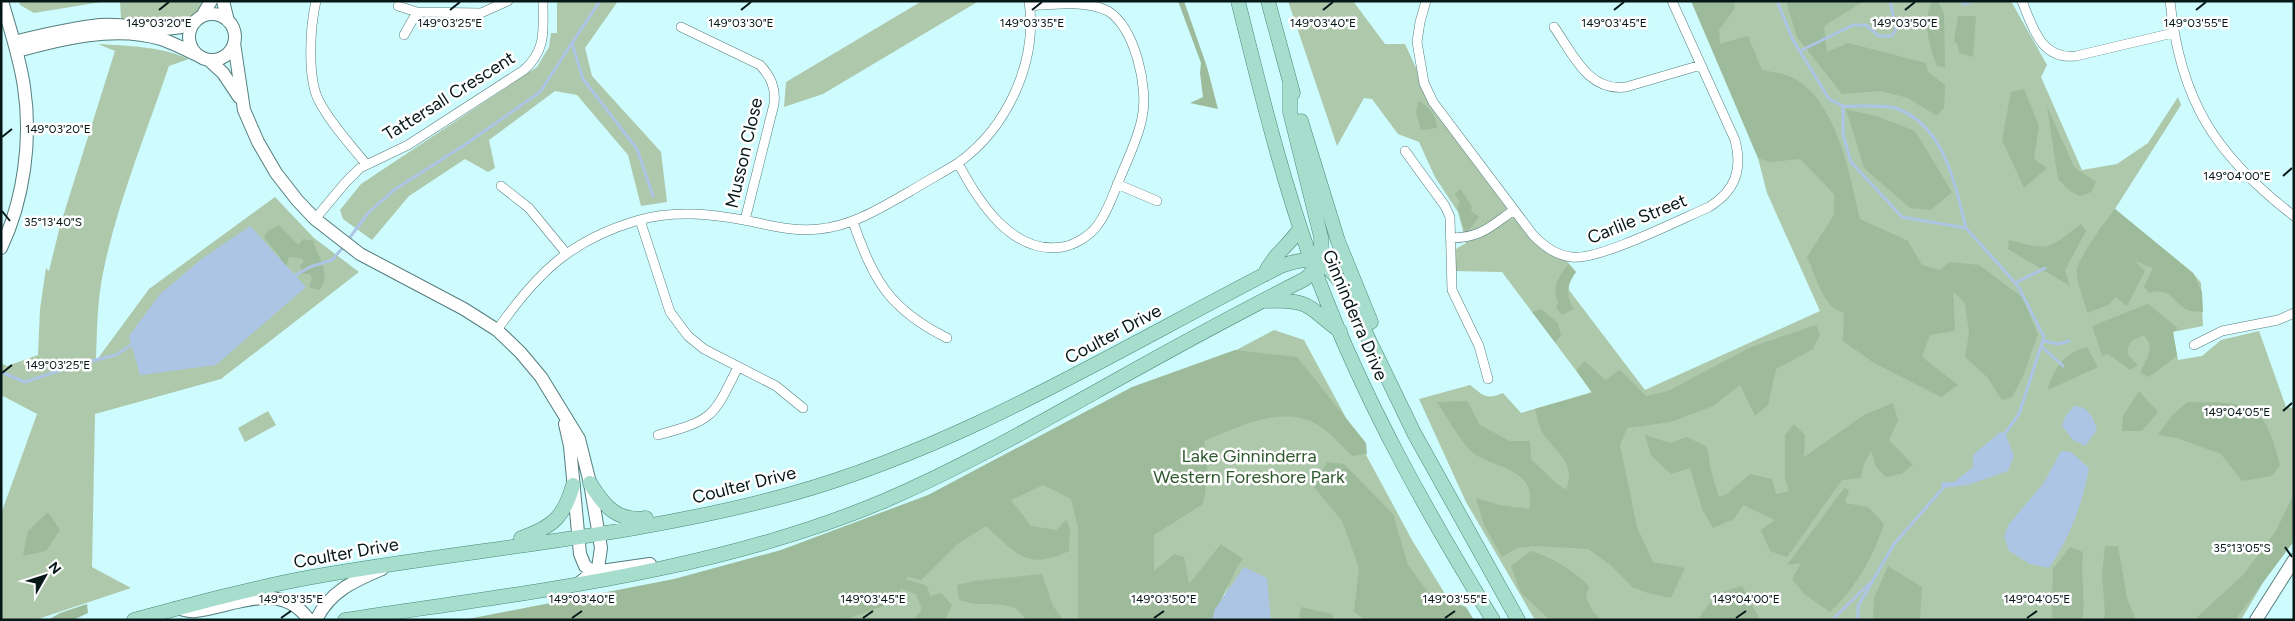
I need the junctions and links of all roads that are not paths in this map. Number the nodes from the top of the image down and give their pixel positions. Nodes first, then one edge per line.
1 (2, 1) edge
2 (211, 1) edge
3 (223, 1) edge
4 (316, 1) edge
5 (508, 1) edge
6 (535, 1) edge
7 (543, 1) edge
8 (1238, 1) edge
9 (1268, 1) edge
10 (1426, 1) edge
11 (1672, 1) edge
12 (2022, 1) edge
13 (2170, 1) edge
14 (1030, 4) edge
15 (398, 6) dead end
16 (417, 12) junction
17 (198, 19) junction
18 (228, 21) junction
19 (681, 27) dead end
20 (1554, 27) dead end
21 (2174, 33) junction
22 (404, 35) dead end
23 (234, 43) junction
24 (15, 47) junction
25 (203, 57) junction
26 (1701, 65) junction
27 (1290, 84) junction
28 (241, 101) junction
29 (1405, 152) dead end
30 (958, 163) junction
31 (366, 164) junction
32 (1117, 184) junction
33 (501, 186) dead end
34 (1157, 201) dead end
35 (1514, 210) junction
36 (2294, 216) edge
37 (315, 219) junction
38 (640, 220) junction
39 (745, 220) junction
40 (853, 222) junction
41 (1300, 229) junction
42 (1451, 238) junction
43 (1, 248) edge
44 (566, 254) junction
45 (1318, 264) junction
46 (1264, 275) junction
47 (1261, 302) junction
48 (2294, 313) edge
49 (497, 330) junction
50 (1340, 331) junction
51 (947, 338) dead end
52 (2194, 345) dead end
53 (738, 367) junction
54 (1488, 380) dead end
55 (803, 408) dead end
56 (563, 416) junction
57 (658, 435) dead end
58 (1437, 472) junction
59 (590, 483) junction
60 (573, 485) junction
61 (683, 520) junction
62 (599, 533) junction
63 (578, 536) junction
64 (500, 548) junction
65 (393, 564) junction
66 (2289, 566) edge
67 (669, 568) junction
68 (594, 572) junction
69 (578, 584) junction
70 (176, 608) junction
71 (402, 611) junction
72 (134, 620) edge
73 (309, 620) edge
74 (316, 620) edge
75 (345, 620) edge
76 (374, 620) edge
77 (1493, 620) edge
78 (1518, 620) edge
79 (2256, 620) edge

1 - 24 street
2 - 17 street
3 - 18 street
4 - 31 street
5 - 16 street
6 - 7 street
7 - 31 street, Tattersall Crescent
8 - 41 main road, Ginninderra Drive
9 - 27 main road, Ginninderra Drive
10 - 35 street, Carlile Street
11 - 26 street, Carlile Street
12 - 21 street
13 - 21 street
14 - 30 street
14 - 32 street
15 - 16 street
16 - 22 street
17 - 18 street
17 - 24 street
17 - 25 street
18 - 23 street
19 - 39 street, Musson Close
20 - 26 street
21 - 36 street
23 - 25 street
23 - 28 street
24 - 25 street
24 - 43 street
25 - 28 street
26 - 35 street, Carlile Street
27 - 45 main road
27 - 58 main road, Ginninderra Drive
28 - 37 street
29 - 42 street
30 - 32 street
30 - 40 street
31 - 37 street, Tattersall Crescent
32 - 34 street
33 - 44 street
35 - 42 street
37 - 49 street
38 - 39 street
38 - 44 street
38 - 53 street
39 - 40 street
40 - 51 street
41 - 45 main road, Ginninderra Drive
41 - 46 main road
42 - 54 street
44 - 49 street
45 - 46 main road, Coulter Drive
45 - 47 main road
45 - 50 main road, Ginninderra Drive
45 - 58 main road, Ginninderra Drive
46 - 61 main road, Coulter Drive
47 - 50 main road
47 - 67 main road
48 - 52 street
49 - 56 street
50 - 77 main road, Ginninderra Drive
53 - 55 street
53 - 57 street
56 - 59 street
56 - 60 street
58 - 78 main road, Ginninderra Drive
59 - 61 main road
59 - 62 street
60 - 63 street
60 - 64 main road
61 - 62 main road, Coulter Drive
62 - 63 main road, Coulter Drive
62 - 68 street
63 - 64 main road, Coulter Drive
63 - 68 street
64 - 65 main road, Coulter Drive
65 - 70 main road, Coulter Drive
65 - 74 street
66 - 79 street
67 - 68 street
67 - 69 main road
68 - 69 street
69 - 71 main road
70 - 72 main road, Coulter Drive
70 - 73 street
71 - 75 main road
71 - 76 main road

